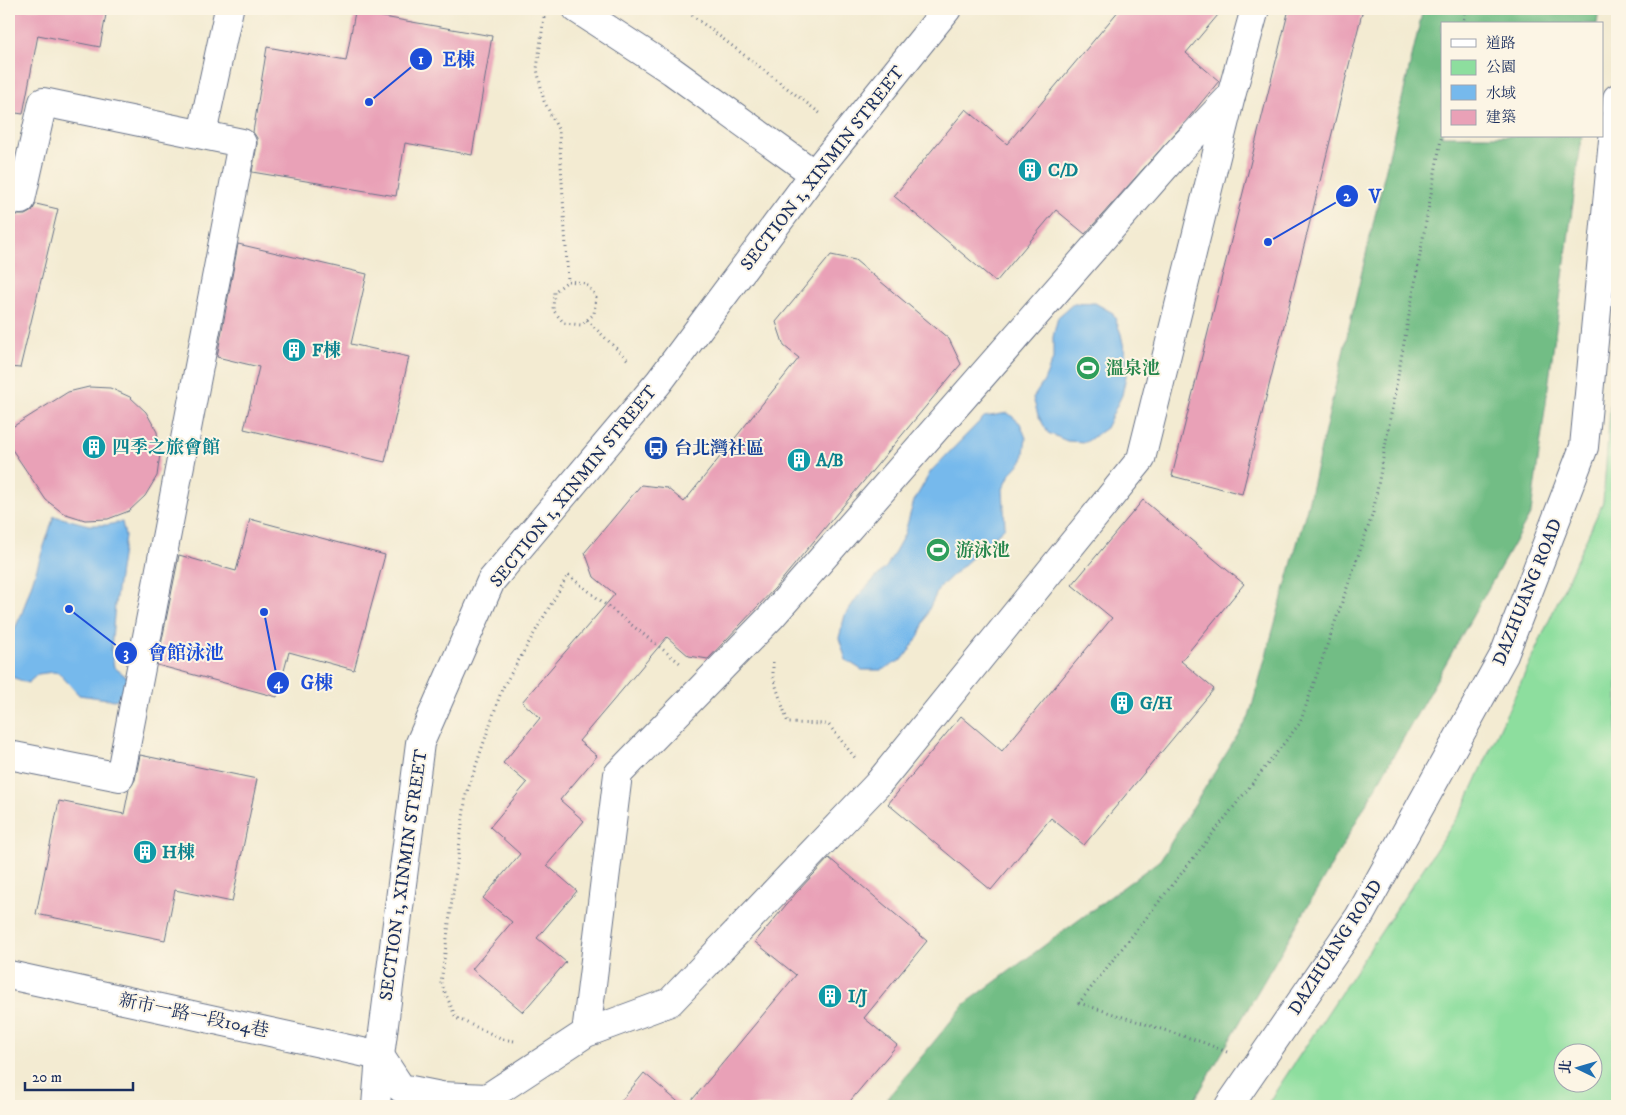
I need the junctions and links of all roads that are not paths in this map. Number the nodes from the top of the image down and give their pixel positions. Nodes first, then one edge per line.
1 (229, 9) edge
2 (577, 9) edge
3 (948, 9) edge
4 (1255, 9) edge
5 (1231, 96) junction
6 (1617, 98) edge
7 (202, 134) junction
8 (814, 174) junction
9 (21, 200) dead end
10 (9, 759) edge
11 (9, 975) edge
12 (586, 1033) junction
13 (380, 1056) junction
14 (376, 1106) edge
15 (1229, 1106) edge

1 - 7 street
2 - 8 street
3 - 8 street, SECTION 1, XINMIN STREET
4 - 5 street
5 - 12 street
5 - 12 street
6 - 15 street, DAZHUANG ROAD
7 - 9 street
7 - 10 street
8 - 13 street, SECTION 1, XINMIN STREET
11 - 13 street, 新市一路一段104巷
12 - 13 street
13 - 14 street, SECTION 1, XINMIN STREET

